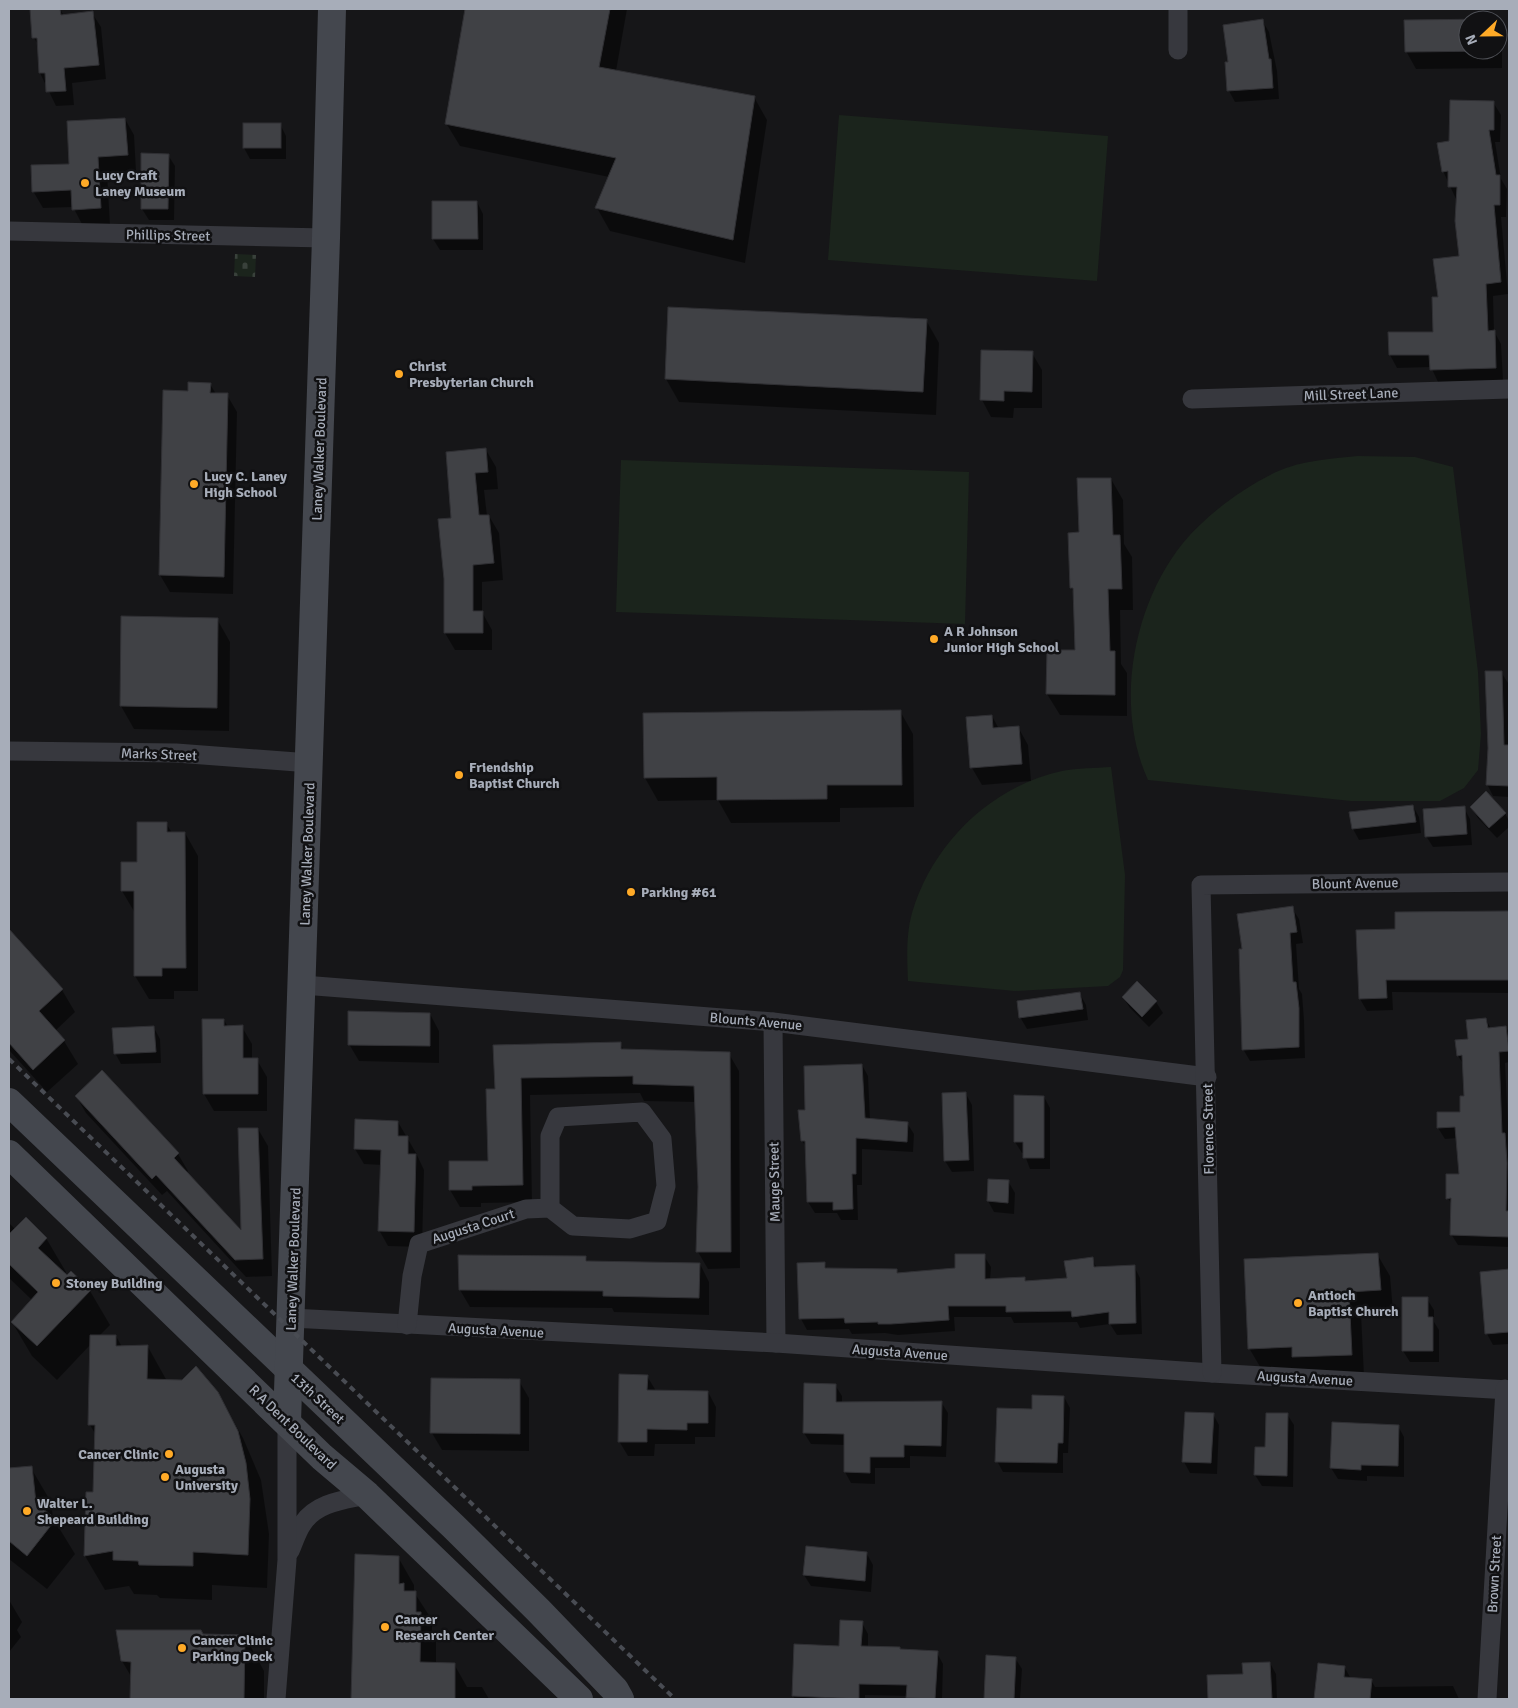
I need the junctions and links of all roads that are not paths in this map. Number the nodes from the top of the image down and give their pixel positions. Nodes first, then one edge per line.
1 (332, 9) edge
2 (1178, 9) edge
3 (1178, 50) dead end
4 (9, 231) edge
5 (326, 238) junction
6 (1509, 389) edge
7 (1192, 399) dead end
8 (9, 751) edge
9 (310, 763) junction
10 (1509, 882) edge
11 (1201, 885) joint
12 (303, 985) junction
13 (772, 1022) junction
14 (1207, 1077) junction
15 (9, 1102) edge
16 (9, 1154) edge
17 (550, 1208) junction
18 (291, 1318) junction
19 (406, 1325) junction
20 (776, 1343) junction
21 (290, 1372) junction
22 (1212, 1372) junction
23 (1507, 1389) edge
24 (288, 1422) junction
25 (367, 1495) junction
26 (287, 1560) junction
27 (276, 1699) edge
28 (579, 1699) edge
29 (620, 1699) edge
30 (1487, 1699) edge

1 - 5 main road, Laney Walker Boulevard
2 - 3 street
4 - 5 street, Phillips Street
5 - 9 main road, Laney Walker Boulevard
6 - 7 street, Mill Street Lane
8 - 9 street, Marks Street
9 - 12 main road, Laney Walker Boulevard
10 - 11 street, Blount Avenue
11 - 14 street, Florence Street
12 - 13 street, Blounts Avenue
12 - 18 main road, Laney Walker Boulevard
13 - 14 street, Blounts Avenue
13 - 20 street, Mauge Street
14 - 22 street, Florence Street
15 - 21 main road, 13th Street
16 - 24 main road, R A Dent Boulevard
17 - 17 street
17 - 19 street, Augusta Court
18 - 19 street, Augusta Avenue
18 - 21 main road, Laney Walker Boulevard
19 - 20 street, Augusta Avenue
20 - 22 street, Augusta Avenue
21 - 24 main road, Laney Walker Boulevard
21 - 29 main road, 13th Street
22 - 23 street, Augusta Avenue
23 - 30 street, Brown Street
24 - 25 main road, R A Dent Boulevard
24 - 26 street, Laney Walker Boulevard
25 - 26 street
25 - 28 main road, R A Dent Boulevard
26 - 27 street, Laney Walker Boulevard

